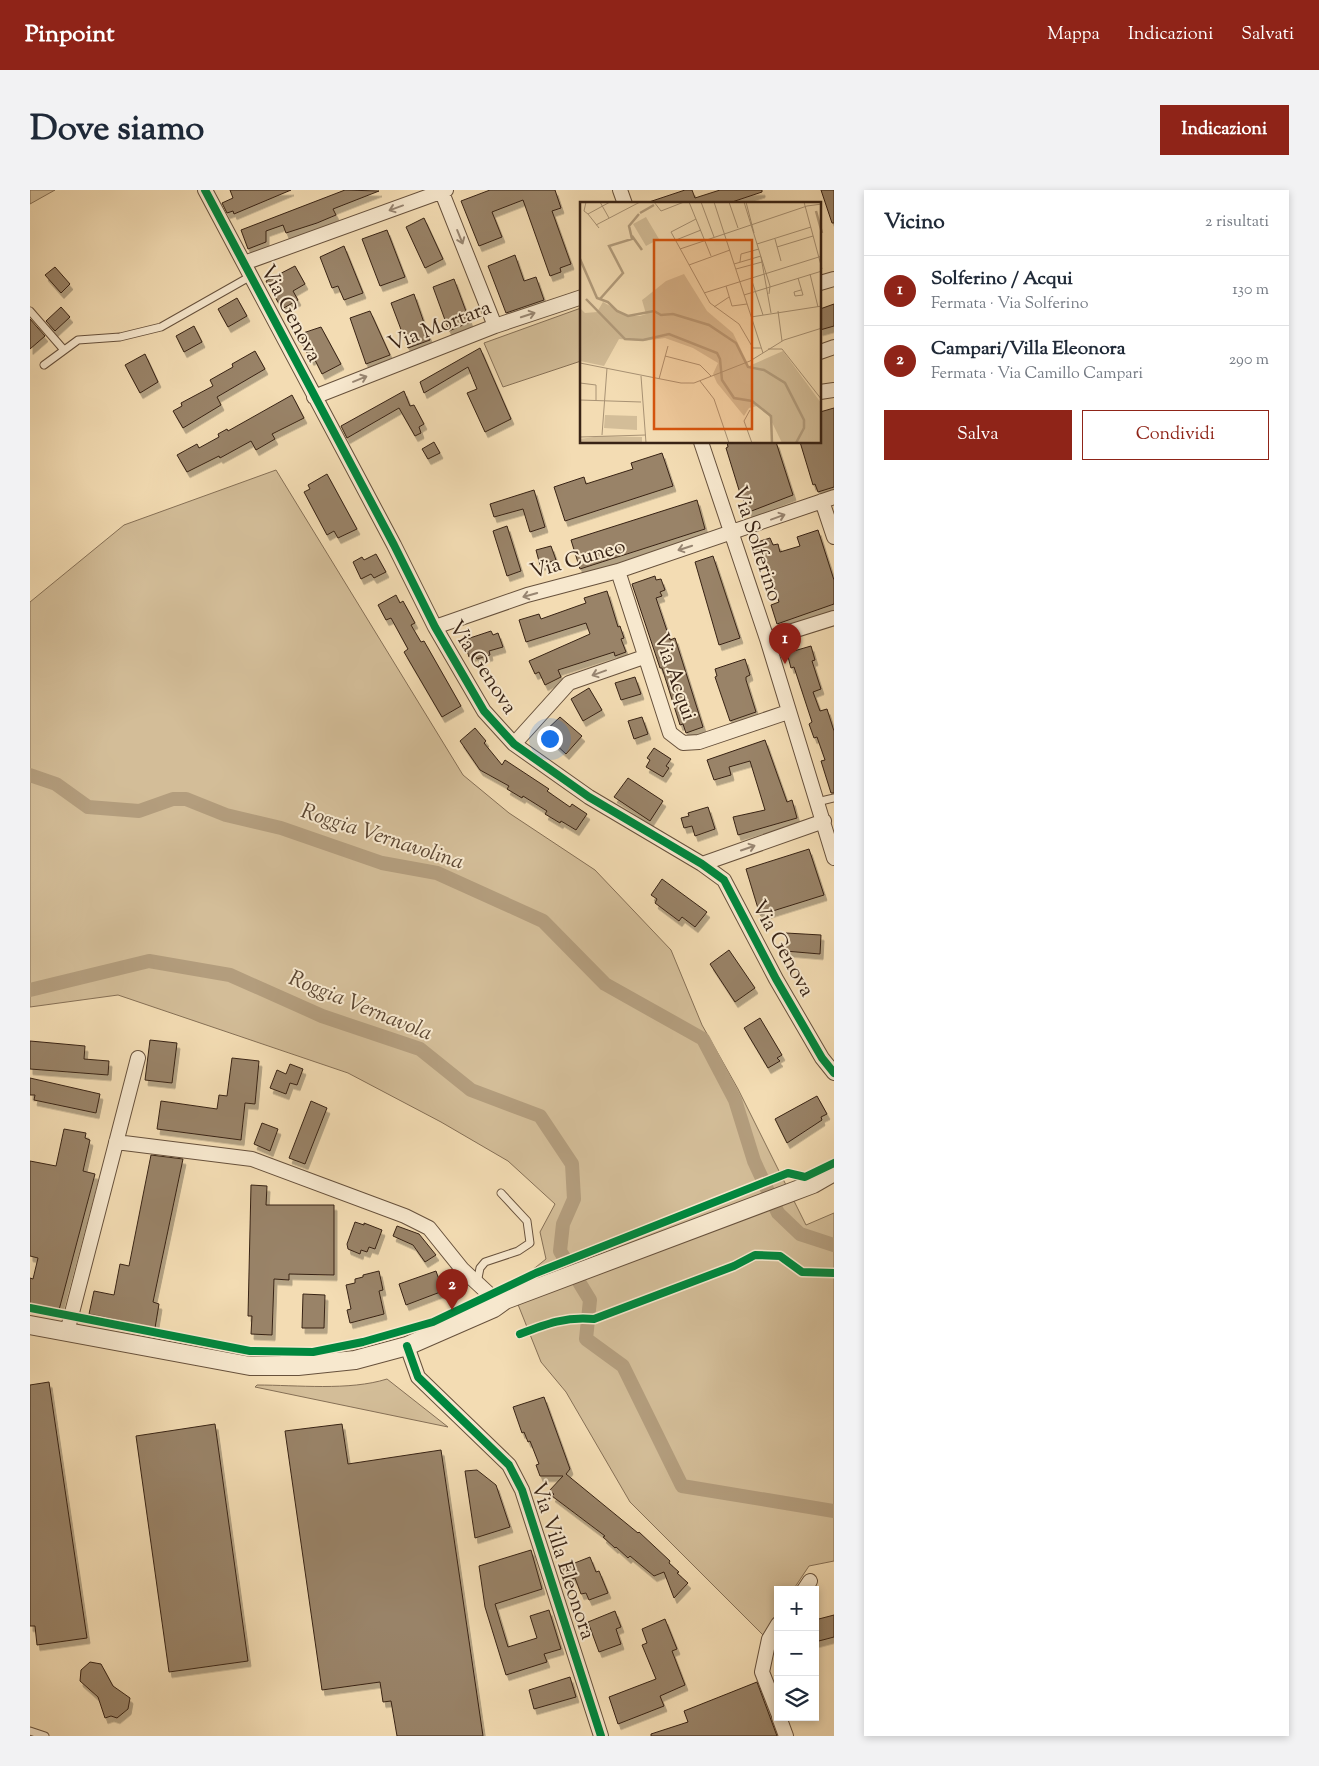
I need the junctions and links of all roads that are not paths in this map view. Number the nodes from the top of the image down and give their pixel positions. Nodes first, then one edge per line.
1 (205, 190) edge
2 (443, 190) edge
3 (620, 190) edge
4 (624, 202) edge
5 (244, 263) junction
6 (251, 276) junction
7 (580, 298) edge
8 (30, 311) edge
9 (495, 326) junction
10 (834, 347) edge
11 (64, 350) junction
12 (822, 351) edge
13 (44, 365) dead end
14 (314, 397) junction
15 (702, 444) edge
16 (828, 499) edge
17 (732, 533) junction
18 (834, 537) edge
19 (618, 571) junction
20 (834, 618) edge
21 (435, 627) junction
22 (767, 639) junction
23 (644, 657) junction
24 (788, 712) junction
25 (514, 744) junction
26 (834, 798) edge
27 (818, 802) junction
28 (827, 823) edge
29 (834, 858) edge
30 (702, 864) junction
31 (138, 1058) dead end
32 (834, 1073) edge
33 (116, 1142) junction
34 (834, 1172) edge
35 (501, 1193) dead end
36 (477, 1283) junction
37 (494, 1308) junction
38 (30, 1324) edge
39 (67, 1332) junction
40 (407, 1346) junction
41 (774, 1631) edge
42 (774, 1703) edge
43 (780, 1721) edge
44 (30, 1731) edge
45 (45, 1736) edge
46 (601, 1736) edge
47 (786, 1736) edge

1 - 5 street, Via Genova
2 -> 5 street
2 -> 9 street
3 - 4 street
5 - 6 street, Via Genova
6 - 11 lane
6 - 14 street, Via Genova
9 -> 7 street, Via Mortara
8 - 11 lane
14 -> 9 street, Via Mortara
10 - 12 street
11 - 13 lane
14 - 21 street, Via Genova
15 - 17 street, Via Solferino
17 -> 16 street, Via Cuneo
16 - 18 street
17 -> 19 street, Via Cuneo
17 - 22 street, Via Solferino
19 -> 21 street, Via Cuneo
19 - 23 street, Via Acqui
20 - 22 street
21 - 25 street, Via Genova
22 - 24 street, Via Solferino
23 - 24 street, Via Acqui
23 -> 25 street
24 - 27 street, Via Solferino
25 - 30 street, Via Genova
26 - 27 lane
27 - 28 street, Via Solferino
28 - 29 street, Via Solferino
30 -> 28 street
30 - 32 street, Via Genova
31 - 33 street
33 - 36 street
33 - 39 street
34 - 37 street
35 - 36 lane
36 - 37 street
37 - 40 street
38 - 39 street
39 - 40 street
40 - 46 street, Via Villa Eleonora
41 - 42 street
43 - 47 street
44 - 45 lane

